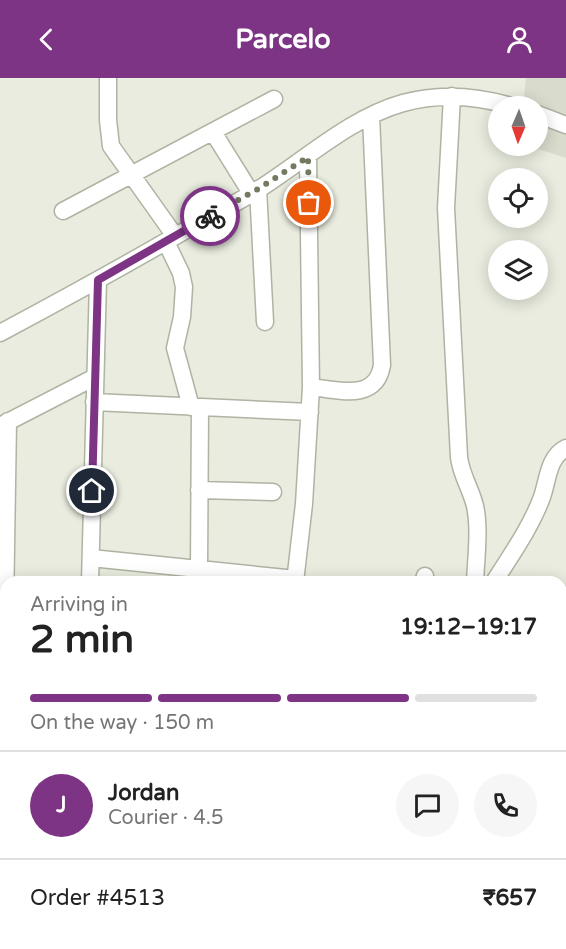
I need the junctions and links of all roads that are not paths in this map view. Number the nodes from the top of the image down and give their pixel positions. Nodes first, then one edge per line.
1 (108, 78) edge
2 (452, 96) junction
3 (274, 99) dead end
4 (488, 100) edge
5 (371, 116) junction
6 (548, 118) edge
7 (566, 125) edge
8 (213, 132) junction
9 (308, 157) junction
10 (131, 175) junction
11 (254, 191) junction
12 (63, 211) dead end
13 (170, 239) junction
14 (98, 280) junction
15 (265, 322) dead end
16 (0, 333) edge
17 (95, 377) junction
18 (311, 387) junction
19 (94, 402) junction
20 (195, 407) junction
21 (310, 412) junction
22 (4, 423) edge
23 (566, 448) edge
24 (199, 490) junction
25 (273, 492) dead end
26 (4, 537) edge
27 (91, 558) junction
28 (199, 569) junction
29 (5, 576) edge
30 (90, 576) edge
31 (261, 576) edge
32 (296, 576) edge
33 (475, 576) edge
34 (498, 576) edge

1 - 10 street
2 - 4 street
2 - 5 street
2 - 33 street
3 - 8 street
5 - 9 street
5 - 18 street
6 - 7 street
8 - 10 street
8 - 11 street
9 - 11 street
9 - 18 street
10 - 12 street
10 - 13 street
11 - 13 street
11 - 15 street
13 - 14 street
13 - 20 street
14 - 16 street
14 - 17 street
17 - 19 street
17 - 22 street
18 - 21 street
19 - 20 street
19 - 27 street
20 - 21 street
20 - 24 street
21 - 32 street
22 - 26 street
23 - 34 street
24 - 25 street
24 - 28 street
26 - 29 street
27 - 28 street
27 - 30 street
28 - 31 street

